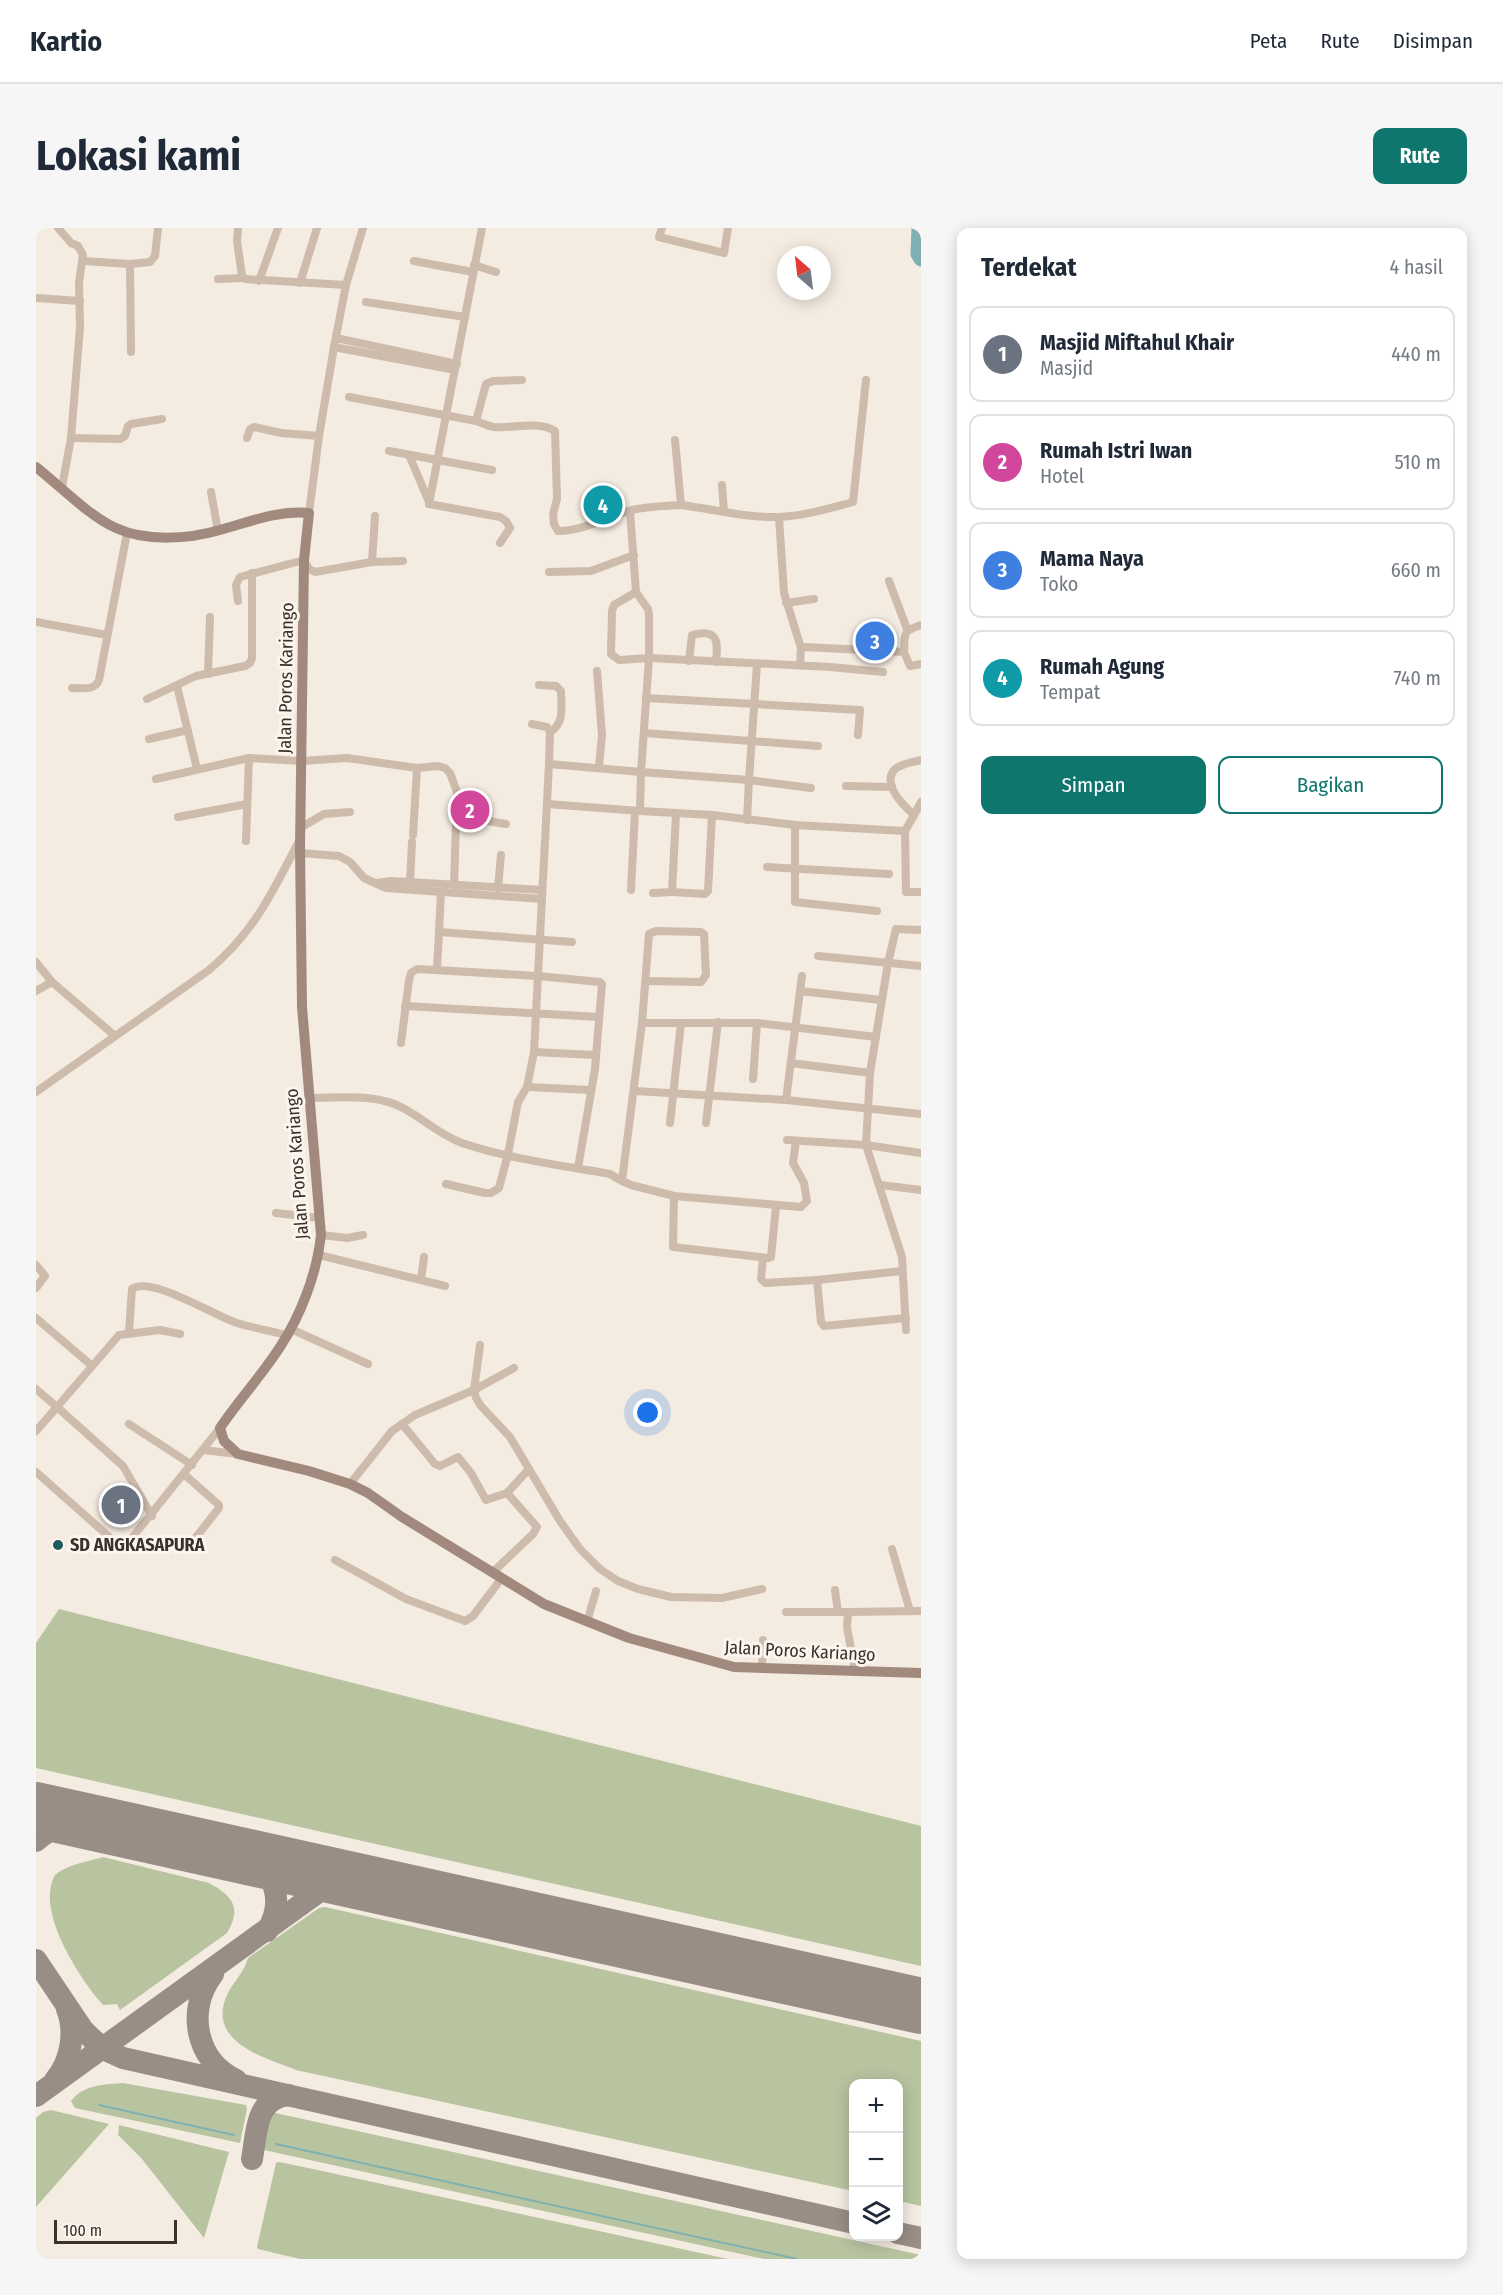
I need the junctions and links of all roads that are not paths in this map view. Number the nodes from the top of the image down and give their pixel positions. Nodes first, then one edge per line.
1 (58, 228) edge
2 (158, 228) edge
3 (238, 228) edge
4 (278, 228) edge
5 (317, 228) edge
6 (363, 228) edge
7 (482, 228) edge
8 (662, 228) edge
9 (728, 228) edge
10 (83, 261) junction
11 (414, 261) dead end
12 (130, 264) junction
13 (473, 269) junction
14 (496, 272) dead end
15 (243, 278) junction
16 (218, 279) dead end
17 (260, 281) junction
18 (300, 283) junction
19 (346, 285) junction
20 (36, 298) edge
21 (80, 301) junction
22 (366, 302) dead end
23 (465, 317) junction
24 (336, 338) junction
25 (334, 347) junction
26 (131, 352) dead end
27 (456, 367) junction
28 (522, 380) dead end
29 (866, 380) dead end
30 (349, 397) dead end
31 (447, 416) junction
32 (162, 418) dead end
33 (476, 421) junction
34 (319, 436) junction
35 (71, 438) junction
36 (247, 438) dead end
37 (675, 440) dead end
38 (389, 451) dead end
39 (409, 455) junction
40 (438, 461) junction
41 (36, 467) edge
42 (492, 470) dead end
43 (722, 485) dead end
44 (62, 487) junction
45 (211, 492) dead end
46 (429, 504) junction
47 (681, 505) junction
48 (630, 511) junction
49 (724, 512) junction
50 (309, 513) junction
51 (375, 516) dead end
52 (779, 517) junction
53 (218, 531) junction
54 (127, 533) junction
55 (500, 543) dead end
56 (634, 555) junction
57 (304, 560) junction
58 (403, 561) dead end
59 (372, 562) junction
60 (549, 572) dead end
61 (252, 573) junction
62 (889, 581) dead end
63 (636, 592) junction
64 (814, 600) dead end
65 (238, 601) dead end
66 (786, 603) junction
67 (210, 616) dead end
68 (36, 622) edge
69 (921, 625) edge
70 (907, 629) junction
71 (107, 635) junction
72 (801, 648) junction
73 (904, 652) junction
74 (649, 658) junction
75 (689, 661) junction
76 (716, 662) junction
77 (757, 664) junction
78 (921, 664) edge
79 (800, 665) junction
80 (597, 670) dead end
81 (884, 672) dead end
82 (208, 674) junction
83 (539, 685) dead end
84 (177, 686) junction
85 (72, 688) dead end
86 (646, 698) junction
87 (147, 699) dead end
88 (754, 704) junction
89 (532, 724) dead end
90 (188, 730) junction
91 (550, 732) junction
92 (644, 733) junction
93 (858, 735) dead end
94 (149, 740) dead end
95 (752, 740) junction
96 (818, 746) dead end
97 (249, 758) junction
98 (921, 760) edge
99 (301, 761) junction
100 (549, 764) junction
101 (599, 767) junction
102 (417, 768) junction
103 (197, 769) junction
104 (642, 772) junction
105 (156, 779) dead end
106 (749, 780) junction
107 (846, 786) dead end
108 (892, 787) junction
109 (811, 788) dead end
110 (921, 802) edge
111 (247, 804) junction
112 (547, 804) junction
113 (637, 811) junction
114 (350, 812) dead end
115 (676, 814) junction
116 (712, 815) junction
117 (914, 815) junction
118 (457, 816) junction
119 (178, 817) dead end
120 (747, 820) junction
121 (506, 824) dead end
122 (795, 825) junction
123 (905, 831) junction
124 (300, 834) junction
125 (246, 841) dead end
126 (300, 853) junction
127 (501, 855) dead end
128 (767, 867) dead end
129 (795, 867) junction
130 (889, 874) dead end
131 (410, 882) junction
132 (376, 883) junction
133 (454, 885) junction
134 (498, 888) junction
135 (631, 890) dead end
136 (441, 892) junction
137 (672, 892) junction
138 (921, 892) edge
139 (653, 893) dead end
140 (542, 894) junction
141 (877, 911) dead end
142 (921, 930) edge
143 (439, 932) junction
144 (540, 940) junction
145 (572, 942) dead end
146 (818, 956) dead end
147 (36, 962) edge
148 (888, 963) junction
149 (921, 966) edge
150 (437, 969) junction
151 (538, 976) junction
152 (802, 976) dead end
153 (646, 981) junction
154 (52, 982) junction
155 (36, 991) edge
156 (800, 991) junction
157 (881, 1000) junction
158 (405, 1006) junction
159 (536, 1013) junction
160 (599, 1017) junction
161 (718, 1022) junction
162 (642, 1023) junction
163 (681, 1023) junction
164 (757, 1023) junction
165 (796, 1027) junction
166 (115, 1036) junction
167 (876, 1037) junction
168 (401, 1043) dead end
169 (534, 1052) junction
170 (596, 1055) junction
171 (791, 1063) junction
172 (870, 1073) junction
173 (753, 1079) dead end
174 (527, 1087) junction
175 (591, 1090) junction
176 (635, 1091) junction
177 (36, 1092) edge
178 (674, 1094) junction
179 (709, 1097) junction
180 (309, 1098) junction
181 (786, 1100) junction
182 (868, 1109) junction
183 (921, 1114) edge
184 (670, 1123) dead end
185 (706, 1123) dead end
186 (787, 1140) dead end
187 (796, 1141) junction
188 (866, 1145) junction
189 (921, 1153) edge
190 (508, 1154) junction
191 (578, 1168) junction
192 (622, 1181) junction
193 (446, 1184) dead end
194 (881, 1185) junction
195 (921, 1190) edge
196 (675, 1196) junction
197 (776, 1206) junction
198 (276, 1214) dead end
199 (320, 1218) junction
200 (321, 1235) junction
201 (363, 1235) dead end
202 (319, 1255) junction
203 (424, 1257) dead end
204 (763, 1258) junction
205 (36, 1265) edge
206 (902, 1271) junction
207 (421, 1280) junction
208 (817, 1280) junction
209 (445, 1286) dead end
210 (36, 1288) edge
211 (36, 1318) edge
212 (906, 1318) junction
213 (906, 1330) dead end
214 (129, 1332) junction
215 (289, 1332) junction
216 (180, 1334) dead end
217 (480, 1345) dead end
218 (368, 1364) dead end
219 (91, 1365) junction
220 (514, 1368) dead end
221 (36, 1389) edge
222 (474, 1390) junction
223 (57, 1407) junction
224 (129, 1424) dead end
225 (402, 1424) junction
226 (220, 1428) junction
227 (36, 1431) edge
228 (203, 1450) junction
229 (238, 1454) junction
230 (192, 1466) junction
231 (529, 1469) junction
232 (36, 1472) edge
233 (185, 1475) junction
234 (350, 1484) junction
235 (507, 1493) junction
236 (152, 1516) junction
237 (193, 1541) dead end
238 (892, 1549) dead end
239 (335, 1560) dead end
240 (492, 1573) junction
241 (501, 1579) junction
242 (762, 1589) dead end
243 (835, 1590) dead end
244 (596, 1591) dead end
245 (910, 1611) junction
246 (921, 1611) edge
247 (786, 1612) dead end
248 (838, 1612) junction
249 (848, 1612) junction
250 (587, 1622) junction
251 (763, 1640) dead end
252 (762, 1669) junction
253 (855, 1671) junction
254 (921, 1673) edge

1 - 10 street
2 - 12 street
3 - 15 street
4 - 17 street
5 - 18 street
6 - 19 street
7 - 13 street
8 - 9 street
10 - 12 street
10 - 21 street
11 - 13 street
12 - 26 street
13 - 14 street
13 - 23 street
15 - 16 street
15 - 17 street
17 - 18 street
18 - 19 street
19 - 24 street
20 - 21 street
21 - 35 street
22 - 23 street
23 - 27 street
24 - 25 street
24 - 27 street
25 - 27 street
25 - 34 street
27 - 31 street
28 - 33 street
29 - 52 street
30 - 31 street
31 - 33 street
31 - 40 street
32 - 35 street
33 - 48 street
34 - 36 street
34 - 50 street
35 - 44 street
37 - 47 street
38 - 39 street
39 - 40 street
39 - 46 street
40 - 42 street
40 - 46 street
41 - 44 main road
43 - 49 street
44 - 54 main road
45 - 53 street
46 - 55 street
47 - 48 street
47 - 49 street
48 - 56 street
49 - 52 street
50 - 53 main road
50 - 57 main road, Jalan Poros Kariango
51 - 59 street
52 - 66 street
53 - 54 main road
54 - 71 street
56 - 60 street
56 - 63 street
57 - 59 street
57 - 61 street
57 - 99 main road, Jalan Poros Kariango
58 - 59 street
61 - 65 street
61 - 82 street
62 - 70 street
63 - 74 street
63 - 74 street
64 - 66 street
66 - 72 street
67 - 82 street
68 - 71 street
69 - 70 street
70 - 73 street
71 - 85 street
72 - 73 street
72 - 79 street
73 - 78 street
74 - 75 street
74 - 86 street
75 - 76 street
75 - 76 street
76 - 77 street
77 - 79 street
77 - 88 street
79 - 81 street
80 - 101 street
82 - 84 street
83 - 91 street
84 - 87 street
84 - 90 street
86 - 88 street
86 - 92 street
88 - 93 street
88 - 95 street
89 - 91 street
90 - 94 street
90 - 103 street
91 - 100 street
92 - 95 street
92 - 104 street
95 - 96 street
95 - 106 street
97 - 99 street
97 - 103 street
97 - 111 street
98 - 108 street
99 - 102 street
99 - 124 main road, Jalan Poros Kariango
100 - 101 street
100 - 112 street
101 - 104 street
102 - 118 street
102 - 131 street
103 - 105 street
104 - 106 street
104 - 113 street
106 - 109 street
106 - 120 street
107 - 108 street
108 - 117 street
110 - 117 street
111 - 119 street
111 - 125 street
112 - 113 street
112 - 140 street
113 - 115 street
113 - 135 street
114 - 124 street
115 - 116 street
115 - 137 street
116 - 120 street
116 - 137 street
117 - 123 street
118 - 121 street
118 - 133 street
120 - 122 street
122 - 123 street
122 - 129 street
123 - 138 street
124 - 126 main road, Jalan Poros Kariango
124 - 166 street
126 - 132 street
126 - 180 main road, Jalan Poros Kariango
127 - 134 street
128 - 129 street
129 - 130 street
129 - 141 street
131 - 132 street
131 - 133 street
132 - 136 street
133 - 134 street
134 - 140 street
136 - 140 street
136 - 143 street
137 - 139 street
140 - 144 street
142 - 148 street
143 - 144 street
143 - 150 street
144 - 145 street
144 - 151 street
146 - 148 street
147 - 154 street
148 - 149 street
148 - 157 street
150 - 151 street
150 - 158 street
151 - 159 street
151 - 160 street
152 - 156 street
153 - 153 street
153 - 162 street
154 - 155 street
154 - 166 street
156 - 157 street
156 - 165 street
157 - 167 street
158 - 159 street
158 - 168 street
159 - 160 street
159 - 169 street
160 - 170 street
161 - 163 street
161 - 164 street
161 - 179 street
162 - 163 street
162 - 176 street
163 - 178 street
164 - 165 street
164 - 173 street
165 - 167 street
165 - 171 street
166 - 177 street
167 - 172 street
169 - 170 street
169 - 174 street
170 - 175 street
171 - 172 street
171 - 181 street
172 - 182 street
174 - 175 street
174 - 190 street
175 - 191 street
176 - 178 street
176 - 192 street
178 - 179 street
178 - 184 street
179 - 181 street
179 - 185 street
180 - 190 street
180 - 199 main road, Jalan Poros Kariango
181 - 182 street
182 - 183 street
182 - 188 street
186 - 187 street
187 - 188 street
187 - 197 street
188 - 189 street
188 - 194 street
190 - 191 street
190 - 193 street
191 - 192 street
192 - 196 street
194 - 195 street
194 - 206 street
196 - 197 street
196 - 204 street
197 - 204 street
198 - 199 street
199 - 200 main road, Jalan Poros Kariango
200 - 201 street
200 - 202 main road, Jalan Poros Kariango
202 - 207 street
202 - 215 main road, Jalan Poros Kariango
203 - 207 street
204 - 208 street
205 - 210 street
206 - 208 street
206 - 212 street
207 - 209 street
208 - 212 street
211 - 219 street
212 - 213 street
214 - 215 street
214 - 216 street
214 - 219 street
215 - 218 street
215 - 226 main road, Jalan Poros Kariango
217 - 222 street
219 - 223 street
220 - 222 street
221 - 223 street
222 - 225 street
222 - 231 street
223 - 227 street
223 - 236 street
224 - 230 street
225 - 234 street
225 - 235 street
226 - 228 street
226 - 229 main road
228 - 229 street
228 - 230 street
229 - 234 main road, Jalan Poros Kariango
230 - 233 street
231 - 235 street
231 - 242 street
232 - 236 street
233 - 236 street
233 - 237 street
234 - 240 main road, Jalan Poros Kariango
235 - 240 street
238 - 245 street
239 - 241 street
240 - 241 main road, Jalan Poros Kariango
241 - 250 main road, Jalan Poros Kariango
243 - 248 street
244 - 250 street
245 - 246 street
245 - 249 street
247 - 248 street
248 - 249 street
249 - 253 street
250 - 252 main road, Jalan Poros Kariango
251 - 252 street
252 - 253 main road, Jalan Poros Kariango
253 - 254 main road, Jalan Poros Kariango

